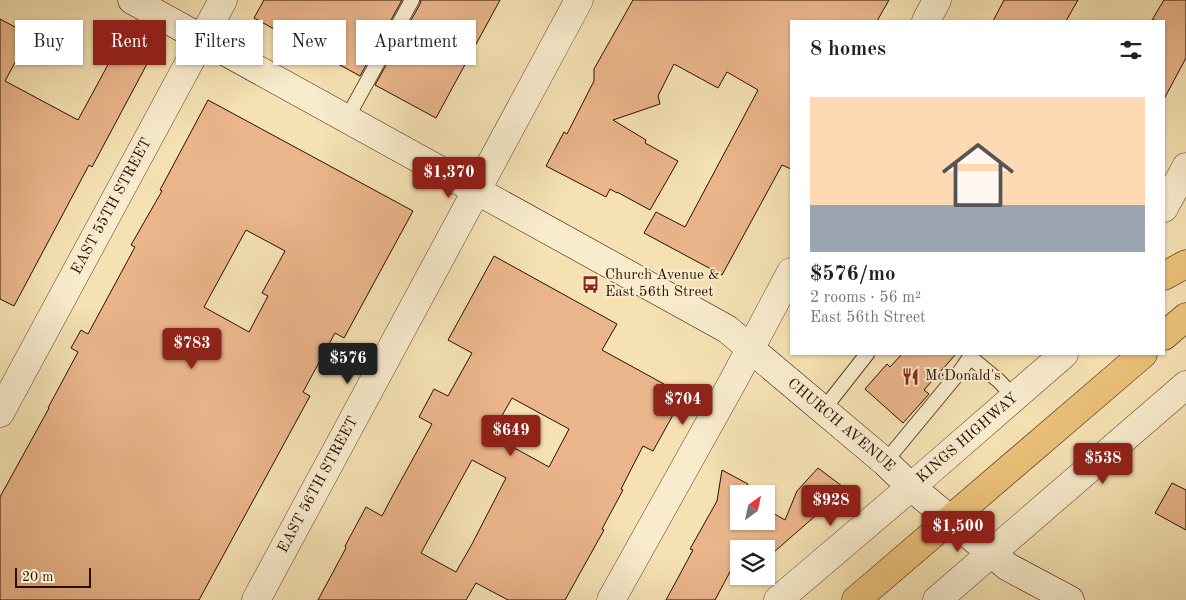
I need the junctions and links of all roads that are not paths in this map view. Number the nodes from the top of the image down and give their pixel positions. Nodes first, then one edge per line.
1 (132, 0) edge
2 (223, 0) edge
3 (412, 0) edge
4 (579, 0) edge
5 (937, 0) edge
6 (212, 20) edge
7 (927, 20) edge
8 (176, 24) edge
9 (187, 65) edge
10 (251, 65) edge
11 (347, 118) junction
12 (1186, 167) edge
13 (477, 190) junction
14 (1165, 206) edge
15 (1186, 248) edge
16 (1186, 264) edge
17 (1165, 266) edge
18 (790, 274) edge
19 (1165, 275) edge
20 (1186, 317) edge
21 (1165, 335) edge
22 (751, 349) junction
23 (866, 355) edge
24 (971, 355) edge
25 (1063, 355) edge
26 (1142, 355) edge
27 (1186, 385) edge
28 (1014, 397) junction
29 (823, 410) junction
30 (0, 414) edge
31 (884, 462) junction
32 (911, 487) junction
33 (950, 519) junction
34 (992, 554) junction
35 (256, 600) edge
36 (611, 600) edge
37 (778, 600) edge
38 (856, 600) edge
39 (937, 600) edge
40 (1070, 600) edge

1 - 8 street, CHURCH AVENUE
2 - 6 street, EAST 55TH STREET
3 - 11 lane
4 - 13 street, EAST 56TH STREET
5 - 7 street
9 - 30 street, EAST 55TH STREET
10 - 11 street, CHURCH AVENUE
11 - 13 street, CHURCH AVENUE
12 - 14 street
13 - 22 street, CHURCH AVENUE
13 - 35 street, EAST 56TH STREET
15 - 17 street
16 - 19 main road
18 - 22 street
20 - 21 main road
22 - 29 street, CHURCH AVENUE
22 - 36 street
23 - 29 lane
24 - 28 lane
24 - 31 lane
25 - 28 street, KINGS HIGHWAY
26 - 33 main road
27 - 34 street
28 - 32 street, KINGS HIGHWAY
29 - 31 street, CHURCH AVENUE
31 - 32 street, CHURCH AVENUE
32 - 33 street, CHURCH AVENUE
32 - 37 street, KINGS HIGHWAY
33 - 34 street, CHURCH AVENUE
33 - 38 main road
34 - 39 street
34 - 40 street, CHURCH AVENUE

